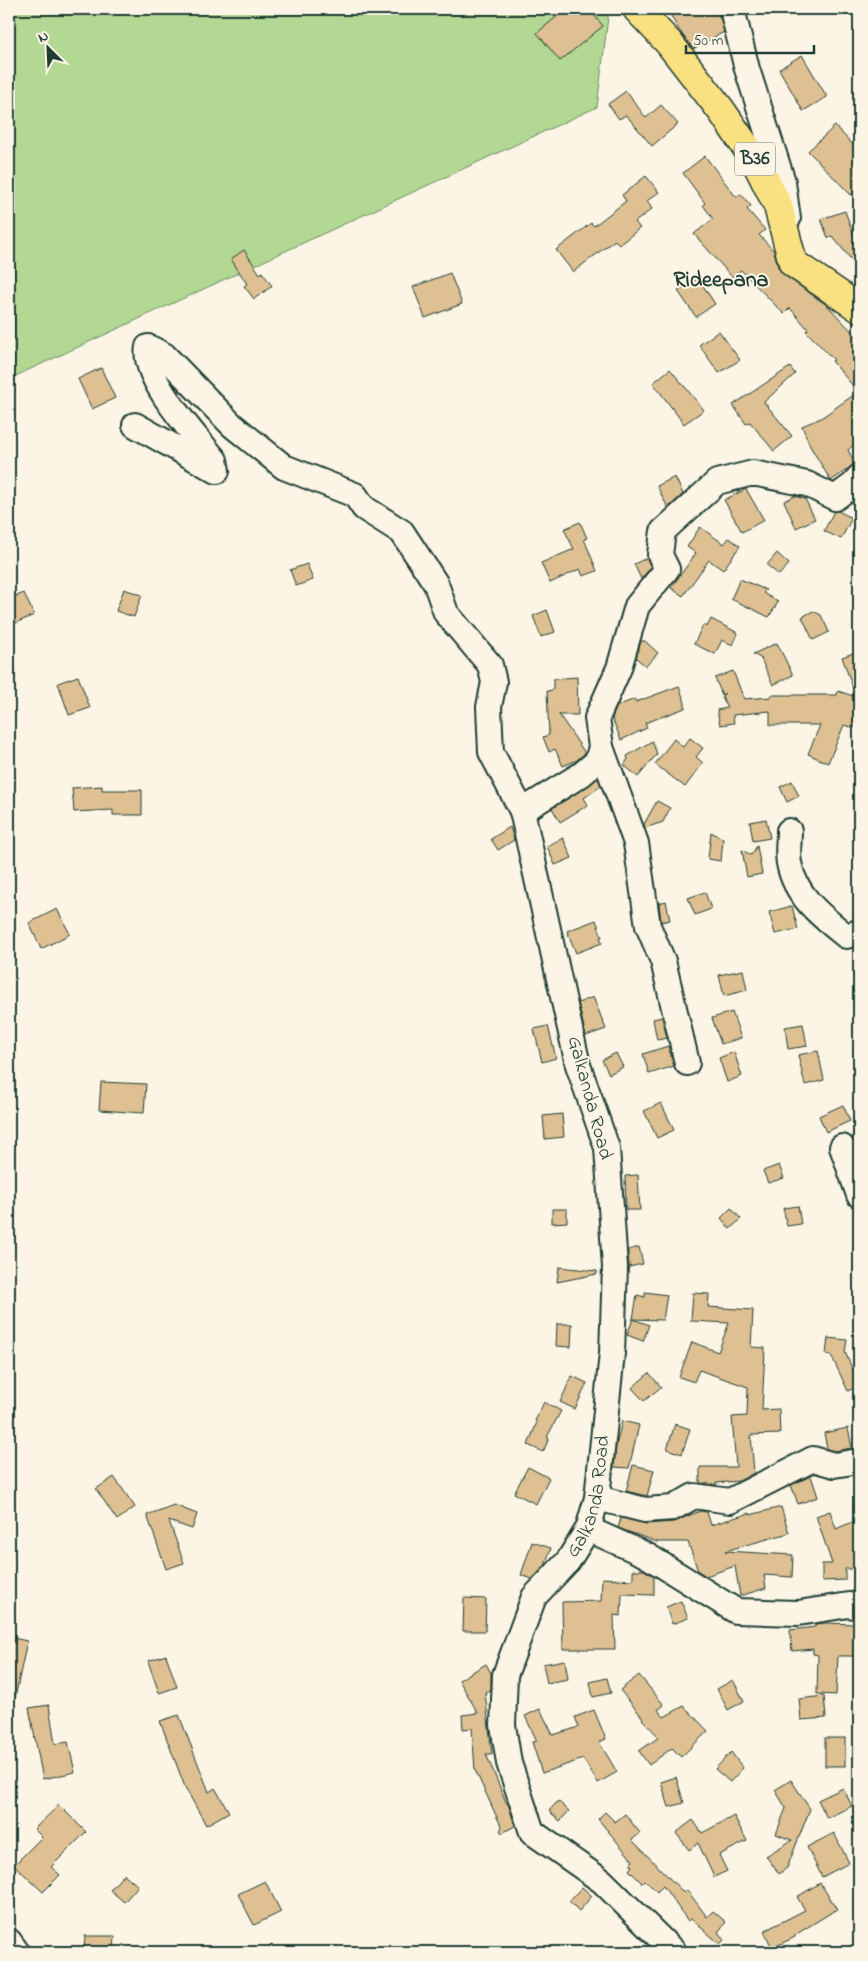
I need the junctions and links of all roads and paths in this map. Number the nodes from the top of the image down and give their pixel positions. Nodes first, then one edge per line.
1 (638, 9) edge
2 (732, 9) edge
3 (793, 263) junction
4 (859, 308) edge
5 (135, 425) dead end
6 (859, 477) edge
7 (601, 747) junction
8 (522, 811) junction
9 (789, 832) dead end
10 (859, 932) edge
11 (687, 1063) dead end
12 (842, 1147) dead end
13 (859, 1194) edge
14 (859, 1461) edge
15 (597, 1498) junction
16 (588, 1529) junction
17 (859, 1607) edge
18 (9, 1941) edge
19 (17, 1952) edge
20 (674, 1952) edge

1 - 3 main road, B36
2 - 3 street
3 - 4 main road
5 - 8 street, Galkanda Road
6 - 7 street
7 - 8 street
7 - 11 street
8 - 15 street, Galkanda Road
9 - 10 street
12 - 13 street
14 - 15 street
15 - 16 street, Galkanda Road
16 - 17 street
16 - 20 street, Galkanda Road
18 - 19 street

